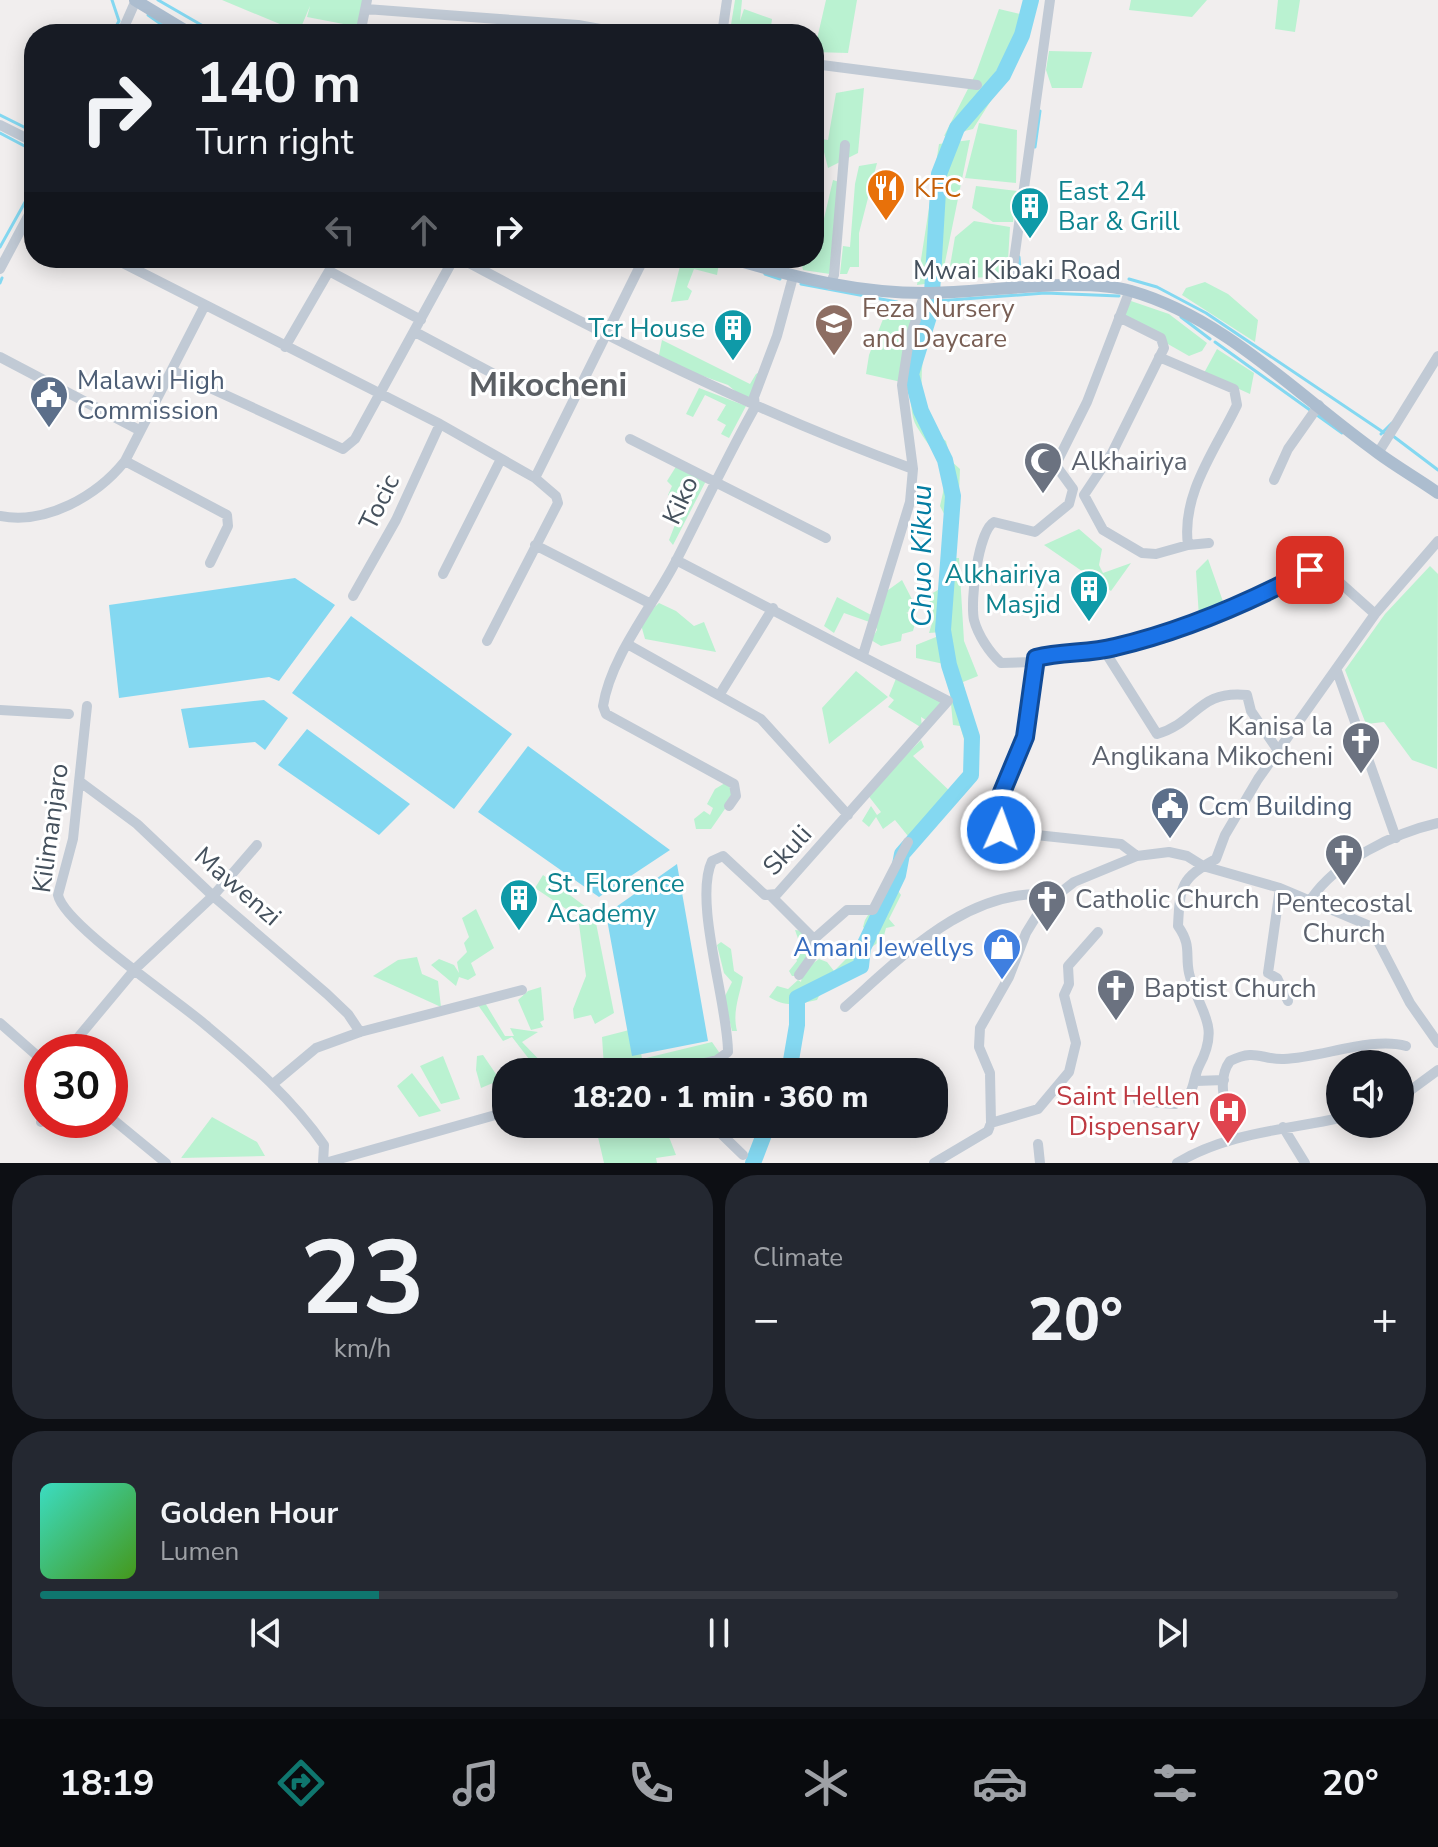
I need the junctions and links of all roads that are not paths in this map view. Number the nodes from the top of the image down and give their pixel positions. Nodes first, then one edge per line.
1 (135, 0) edge
2 (727, 0) edge
3 (1050, 0) edge
4 (367, 4) edge
5 (125, 24) edge
6 (175, 24) edge
7 (362, 24) edge
8 (568, 24) edge
9 (723, 24) edge
10 (824, 65) edge
11 (977, 85) dead end
12 (0, 125) edge
13 (24, 137) edge
14 (845, 145) dead end
15 (24, 226) edge
16 (133, 268) edge
17 (451, 268) edge
18 (476, 268) edge
19 (639, 268) edge
20 (763, 268) edge
21 (0, 269) edge
22 (793, 277) junction
23 (830, 285) junction
24 (1010, 289) junction
25 (1130, 290) junction
26 (932, 293) junction
27 (205, 305) junction
28 (1119, 317) junction
29 (421, 320) junction
30 (415, 332) junction
31 (606, 335) junction
32 (285, 347) junction
33 (1438, 356) edge
34 (0, 357) edge
35 (1159, 357) junction
36 (173, 371) junction
37 (507, 381) dead end
38 (377, 394) junction
39 (1319, 405) junction
40 (755, 407) junction
41 (440, 424) junction
42 (139, 430) junction
43 (630, 439) dead end
44 (1378, 453) junction
45 (501, 459) junction
46 (125, 461) junction
47 (913, 469) junction
48 (535, 478) junction
49 (1274, 480) dead end
50 (713, 481) junction
51 (1438, 493) edge
52 (0, 516) edge
53 (826, 538) dead end
54 (1438, 541) edge
55 (1209, 543) dead end
56 (535, 545) junction
57 (1188, 545) junction
58 (676, 560) junction
59 (210, 563) dead end
60 (443, 574) dead end
61 (353, 596) dead end
62 (651, 604) junction
63 (773, 608) junction
64 (1375, 614) junction
65 (487, 641) dead end
66 (629, 645) junction
67 (1104, 650) junction
68 (863, 655) junction
69 (1036, 662) junction
70 (1337, 671) junction
71 (720, 694) junction
72 (87, 706) dead end
73 (0, 710) edge
74 (69, 714) dead end
75 (1279, 752) junction
76 (79, 781) junction
77 (729, 806) dead end
78 (848, 815) junction
79 (1438, 823) edge
80 (1396, 838) junction
81 (908, 842) dead end
82 (257, 845) dead end
83 (1137, 856) junction
84 (1203, 866) junction
85 (1280, 888) junction
86 (1055, 895) junction
87 (213, 896) junction
88 (772, 897) junction
89 (1311, 899) junction
90 (1098, 932) dead end
91 (814, 939) junction
92 (136, 968) junction
93 (799, 975) dead end
94 (522, 990) dead end
95 (1288, 1001) dead end
96 (845, 1007) dead end
97 (0, 1023) edge
98 (360, 1032) junction
99 (81, 1034) edge
100 (1438, 1043) edge
101 (24, 1044) edge
102 (1406, 1046) dead end
103 (720, 1058) edge
104 (1438, 1070) edge
105 (1224, 1080) junction
106 (1196, 1081) junction
107 (273, 1084) junction
108 (1414, 1088) edge
109 (1138, 1101) dead end
110 (492, 1116) edge
111 (1326, 1120) edge
112 (991, 1123) junction
113 (1283, 1127) junction
114 (128, 1132) edge
115 (725, 1138) edge
116 (1234, 1138) junction
117 (1038, 1144) dead end
118 (743, 1155) dead end
119 (166, 1163) edge
120 (324, 1163) edge
121 (934, 1163) edge
122 (1040, 1163) edge
123 (1177, 1163) edge
124 (1305, 1163) edge

1 - 5 street
1 - 6 main road
2 - 9 street
3 - 24 street
4 - 7 street
4 - 8 street
10 - 11 street
12 - 13 street
14 - 23 street
15 - 21 street
16 - 27 street
17 - 29 street
18 - 31 street
19 - 31 street
20 - 22 main road, Mwai Kibaki Road
22 - 23 main road, Mwai Kibaki Road
22 - 40 street, Kiko
23 - 26 main road, Mwai Kibaki Road
24 - 25 main road, Mwai Kibaki Road
24 - 26 main road, Mwai Kibaki Road
25 - 28 street
25 - 39 main road, Mwai Kibaki Road
26 - 47 street
27 - 32 street
27 - 36 street
28 - 35 street
28 - 69 street
29 - 30 street
29 - 32 street
30 - 37 street
30 - 38 street
31 - 40 street
31 - 48 street
32 - 38 street
33 - 44 street
34 - 42 street
35 - 57 street
35 - 57 street
36 - 38 street
36 - 42 street
38 - 41 street
39 - 44 main road, Mwai Kibaki Road
39 - 49 street
40 - 47 street
40 - 50 street, Kiko
41 - 45 street
41 - 61 street, Tocic
42 - 46 street
43 - 50 street
44 - 51 main road, Mwai Kibaki Road
45 - 48 street
45 - 60 street
46 - 52 street
46 - 59 street
47 - 68 street
48 - 56 street
50 - 53 street
50 - 58 street, Kiko
54 - 64 street
55 - 57 street
56 - 62 street
56 - 65 street
58 - 62 street, Kiko
58 - 63 street
62 - 66 street, Kiko
63 - 68 street
63 - 71 street
64 - 67 street
64 - 70 street
66 - 71 street
66 - 77 street, Kiko
67 - 69 street
67 - 75 street
68 - 78 street, Skuli
69 - 83 street
70 - 75 street
70 - 80 street
71 - 78 street
72 - 76 street, Kilimanjaro
73 - 74 street
75 - 84 street
76 - 87 street, Mawenzi
76 - 92 street, Kilimanjaro
78 - 88 street, Skuli
79 - 80 street
80 - 89 street
81 - 91 street
82 - 87 street
83 - 84 street
83 - 86 street
84 - 85 street
84 - 106 street
85 - 89 street
85 - 95 street
86 - 96 street
86 - 112 street
87 - 92 street
87 - 98 street, Mawenzi
88 - 91 street
88 - 103 street, Skuli
89 - 100 street
90 - 112 street
91 - 93 street
92 - 99 street
92 - 107 street, Kilimanjaro
94 - 98 street
97 - 101 street
98 - 107 street
102 - 105 street
104 - 108 street
105 - 106 street
105 - 116 street
106 - 109 street
107 - 120 street, Kilimanjaro
110 - 120 street
111 - 113 street
112 - 121 street
113 - 116 street
113 - 124 street
114 - 119 street
115 - 118 street
116 - 123 street
117 - 122 street

